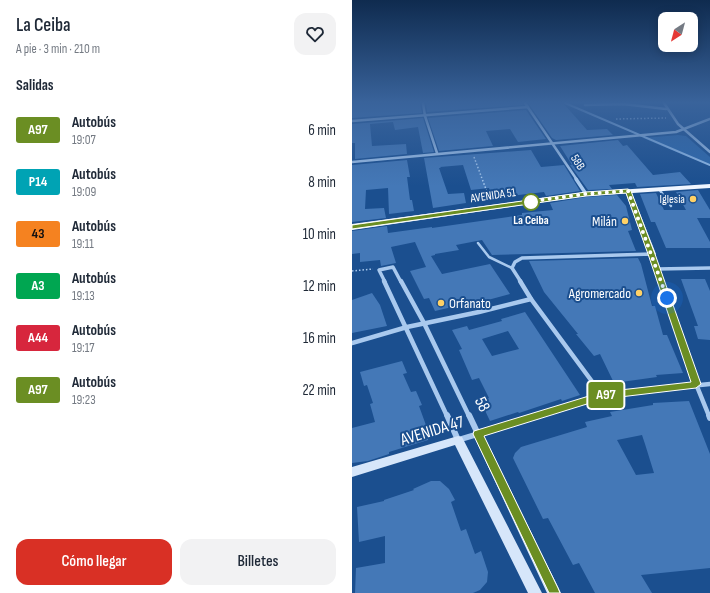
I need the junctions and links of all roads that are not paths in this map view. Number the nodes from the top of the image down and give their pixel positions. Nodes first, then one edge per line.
1 (430, 131) edge
2 (544, 131) edge
3 (678, 131) edge
4 (683, 131) edge
5 (554, 144) junction
6 (710, 152) edge
7 (437, 153) junction
8 (352, 162) edge
9 (710, 186) edge
10 (659, 189) junction
11 (628, 191) junction
12 (586, 194) junction
13 (671, 206) dead end
14 (352, 227) edge
15 (478, 243) dead end
16 (652, 254) junction
17 (512, 268) junction
18 (657, 268) junction
19 (710, 268) edge
20 (531, 299) junction
21 (424, 323) junction
22 (407, 327) junction
23 (352, 343) edge
24 (696, 384) junction
25 (710, 384) edge
26 (602, 395) junction
27 (710, 418) edge
28 (478, 434) junction
29 (458, 440) junction
30 (352, 472) edge
31 (551, 592) edge
32 (535, 593) edge

1 - 7 street
2 - 5 street, 58B
3 - 5 street
4 - 6 street
5 - 7 street
5 - 12 street, 58B
7 - 8 street
9 - 10 main road, AVENIDA 51
10 - 11 main road, AVENIDA 51
10 - 13 lane
11 - 12 main road, AVENIDA 51
11 - 16 street
12 - 14 main road, AVENIDA 51
15 - 17 lane
16 - 17 street
16 - 18 street
17 - 20 street
18 - 19 street
18 - 24 street
20 - 21 street
20 - 26 street
21 - 22 street
21 - 22 street, 58
21 - 28 street, 58
22 - 23 street
22 - 29 street
24 - 25 street, AVENIDA 47
24 - 26 street, AVENIDA 47
24 - 27 street
26 - 28 street, AVENIDA 47
28 - 29 street, AVENIDA 47
28 - 31 street, 58
29 - 30 street, AVENIDA 47
29 - 32 street

